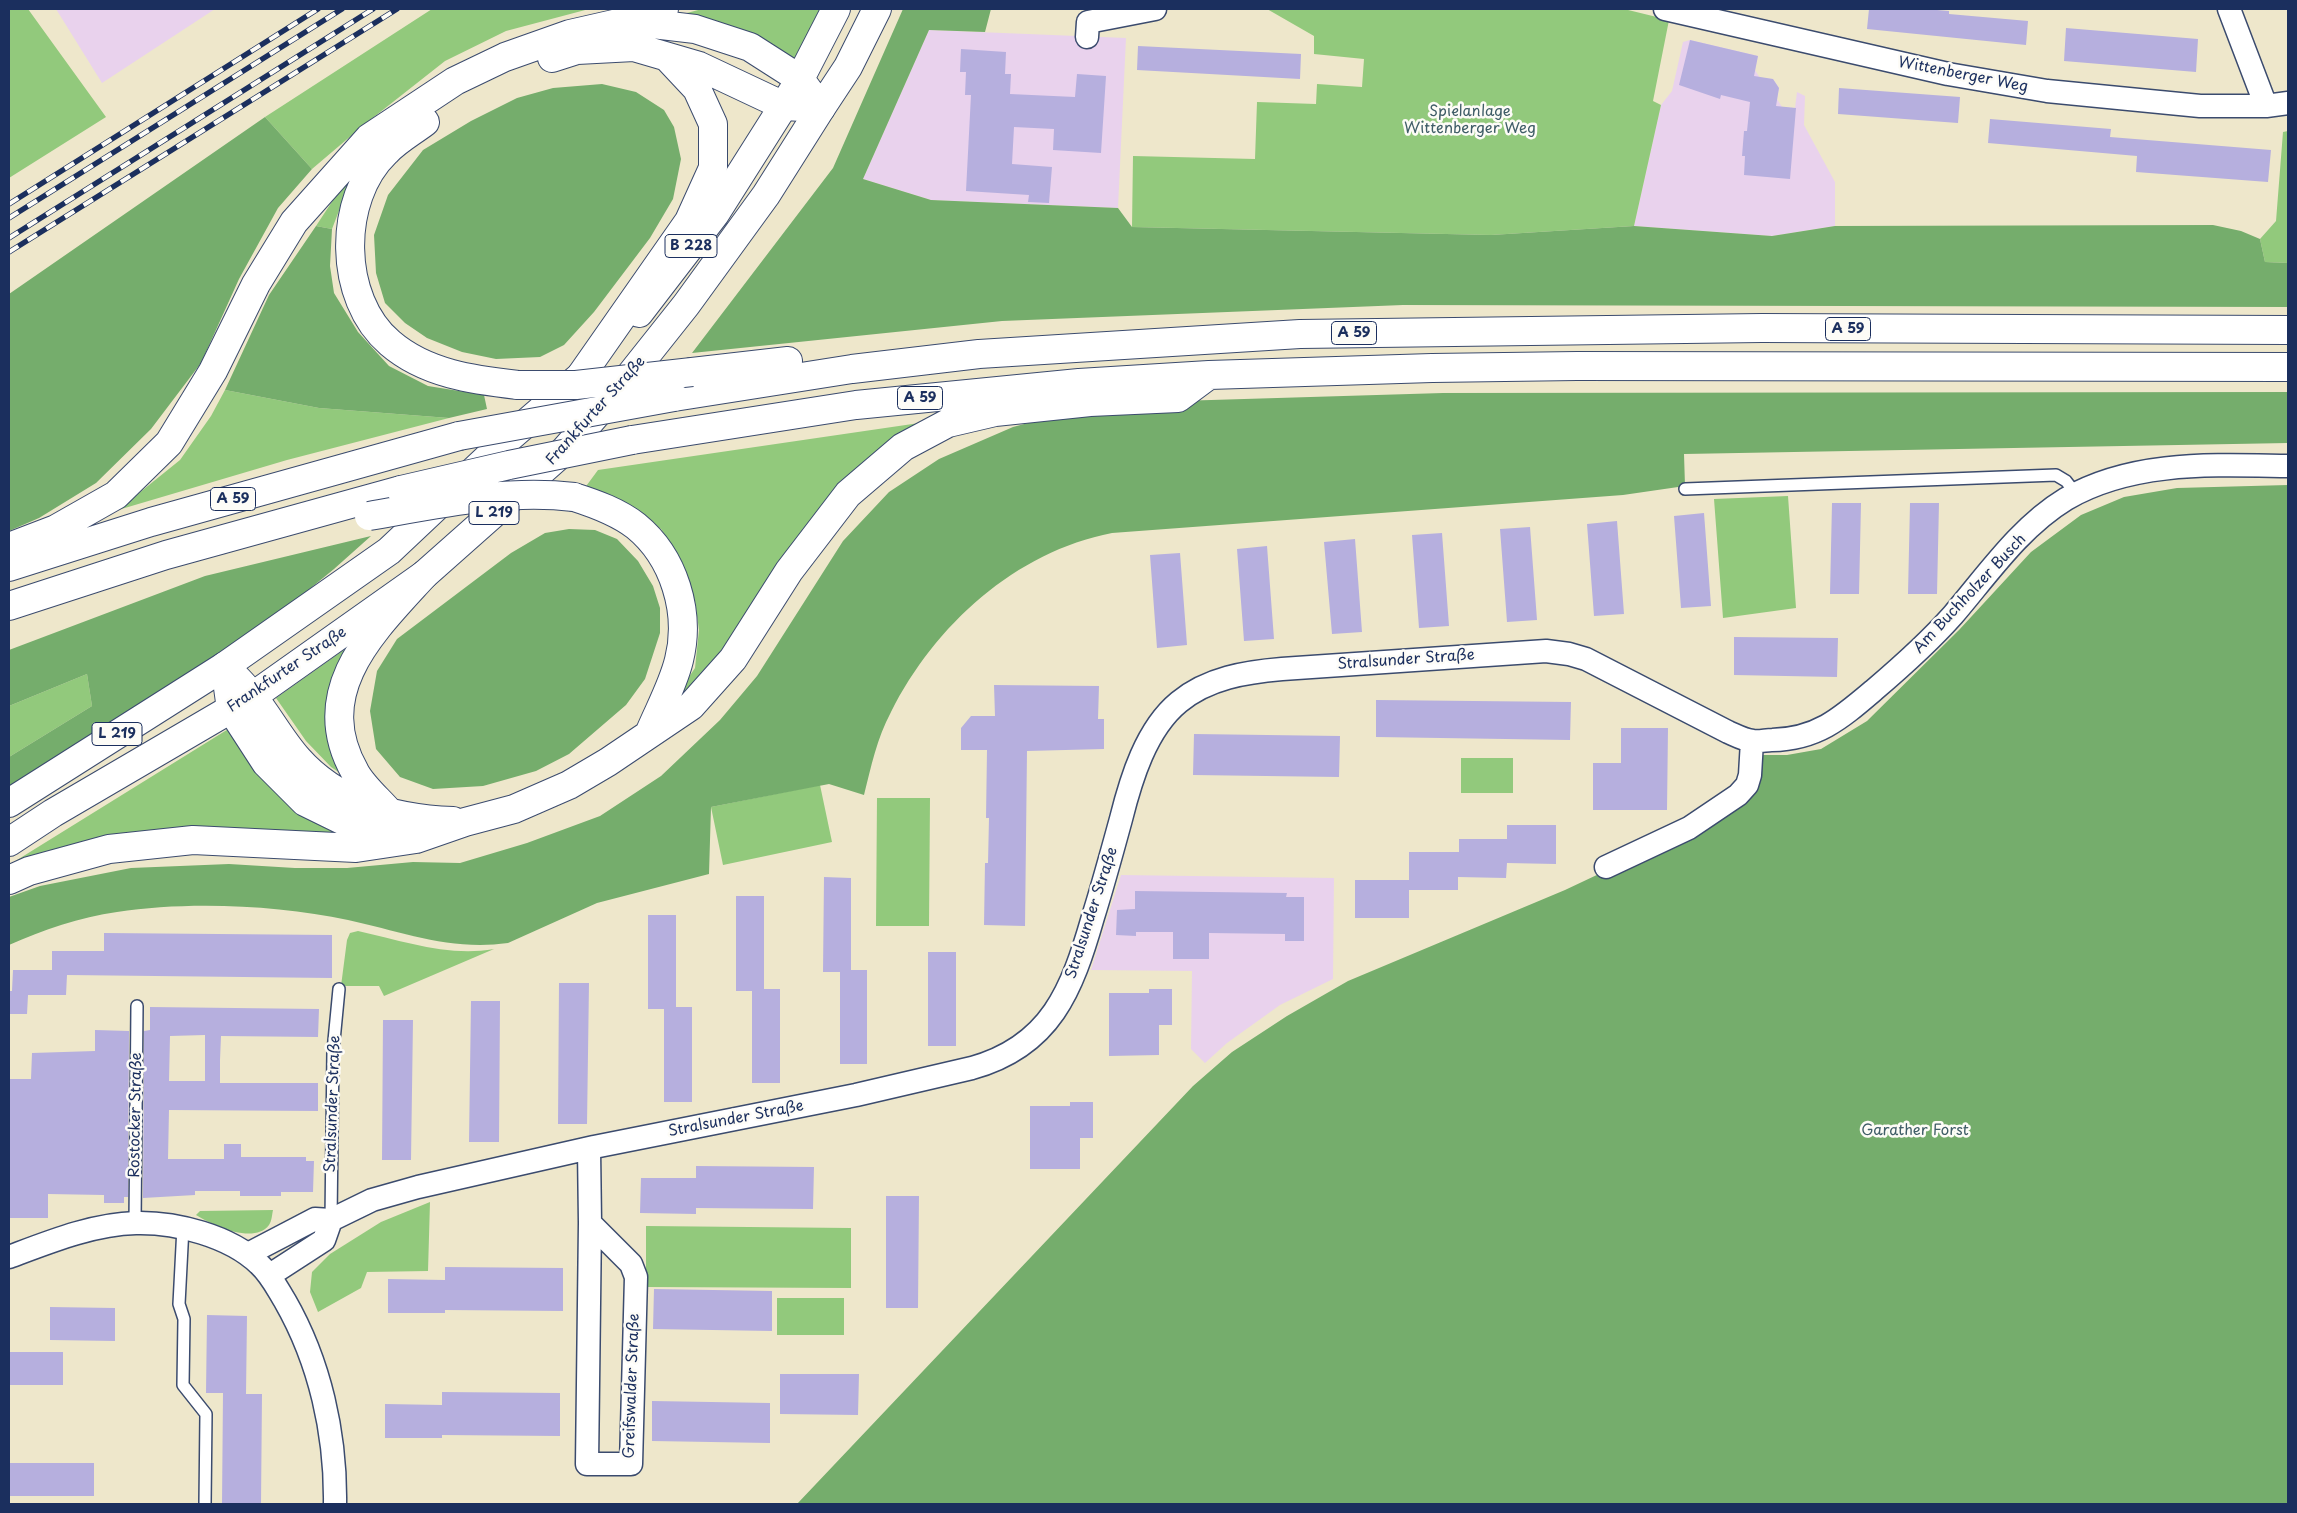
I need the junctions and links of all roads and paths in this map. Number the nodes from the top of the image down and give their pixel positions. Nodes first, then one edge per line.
1 (664, 9) edge
2 (836, 9) edge
3 (876, 9) edge
4 (1156, 9) edge
5 (1664, 9) edge
6 (2228, 9) edge
7 (1697, 13) edge
8 (627, 21) junction
9 (1087, 37) dead end
10 (664, 54) junction
11 (800, 79) junction
12 (2288, 103) edge
13 (784, 106) junction
14 (2266, 106) junction
15 (821, 108) junction
16 (2288, 330) edge
17 (2288, 367) edge
18 (852, 369) junction
19 (582, 374) junction
20 (1209, 375) junction
21 (510, 436) joint
22 (565, 450) joint
23 (2288, 466) edge
24 (1685, 489) dead end
25 (2076, 494) junction
26 (290, 521) junction
27 (9, 547) edge
28 (9, 568) edge
29 (424, 575) junction
30 (9, 606) edge
31 (225, 666) junction
32 (242, 703) junction
33 (1704, 720) joint
34 (649, 734) junction
35 (1752, 741) junction
36 (9, 803) edge
37 (391, 814) junction
38 (465, 822) junction
39 (416, 839) junction
40 (9, 842) edge
41 (1606, 867) dead end
42 (9, 880) edge
43 (339, 989) dead end
44 (137, 1006) dead end
45 (589, 1149) junction
46 (331, 1220) junction
47 (135, 1223) junction
48 (590, 1223) junction
49 (183, 1227) junction
50 (248, 1254) junction
51 (9, 1257) edge
52 (270, 1275) junction
53 (205, 1504) edge
54 (335, 1504) edge

1 - 8 main road
2 - 11 main road, B 228
3 - 15 main road, Frankfurter Straße / B 228
4 - 9 street
5 - 7 street, Wittenberger Weg
6 - 14 street
7 - 14 street, Wittenberger Weg
8 - 11 main road
8 - 27 main road
10 - 13 main road
10 - 18 main road, bridge
10 - 19 main road
11 - 13 main road, B 228
11 - 15 main road
12 - 14 street, Wittenberger Weg
13 - 15 main road
13 - 19 main road, B 228
15 - 22 main road, Frankfurter Straße / B 228
16 - 18 main road, A 59
17 - 20 main road, A 59
18 - 28 main road, A 59, bridge
19 - 21 main road, B 228
20 - 26 main road, A 59, bridge
20 - 34 main road
21 - 31 main road, L 219
22 - 29 main road, Frankfurter Straße / L 219
23 - 25 street, Am Buchholzer Busch
24 - 25 lane
25 - 35 street, Am Buchholzer Busch
26 - 30 main road, A 59
26 - 34 main road, bridge
29 - 32 main road, Frankfurter Straße / L 219
29 - 37 main road
31 - 32 main road
31 - 36 main road, L 219
32 - 37 main road
32 - 39 main road
32 - 40 main road, Frankfurter Straße / L 219
33 - 35 street, Am Buchholzer Busch
33 - 45 street, Stralsunder Straße
34 - 38 main road
35 - 41 street
37 - 38 main road
38 - 39 main road
39 - 42 main road
43 - 46 lane, Stralsunder Straße
44 - 47 lane, Rostocker Straße
45 - 46 street, Stralsunder Straße
45 - 48 street, Greifswalder Straße
46 - 50 street, Stralsunder Straße
46 - 52 street, Stralsunder Straße
47 - 49 street
47 - 51 street
48 - 48 street, Greifswalder Straße
49 - 50 street
49 - 53 lane
50 - 52 street
52 - 54 street

